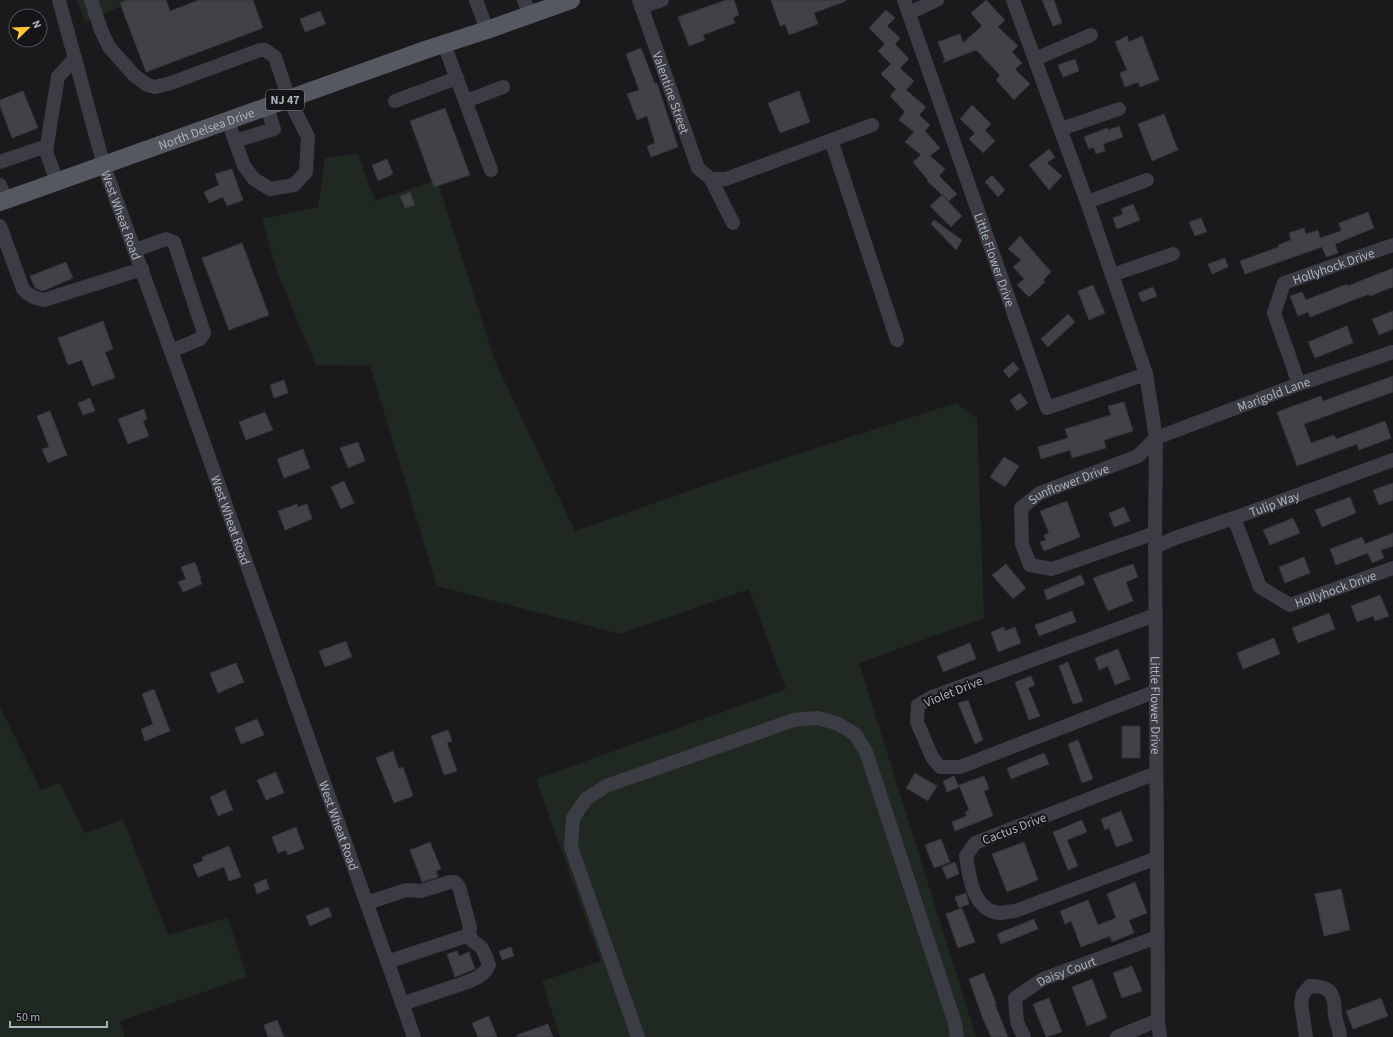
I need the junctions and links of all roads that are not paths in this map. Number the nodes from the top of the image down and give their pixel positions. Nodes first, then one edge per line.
1 (59, 0) edge
2 (91, 0) edge
3 (476, 0) edge
4 (571, 0) edge
5 (662, 0) edge
6 (937, 0) edge
7 (1013, 0) edge
8 (640, 3) edge
9 (906, 6) edge
10 (527, 7) edge
11 (487, 30) junction
12 (1091, 35) dead end
13 (444, 44) junction
14 (75, 58) junction
15 (1035, 59) junction
16 (457, 78) junction
17 (503, 87) dead end
18 (289, 99) junction
19 (395, 100) dead end
20 (466, 101) junction
21 (267, 107) junction
22 (1120, 109) dead end
23 (228, 121) junction
24 (872, 125) dead end
25 (1061, 129) junction
26 (235, 140) junction
27 (831, 140) junction
28 (46, 151) junction
29 (0, 162) edge
30 (104, 166) junction
31 (491, 170) dead end
32 (711, 179) junction
33 (1147, 180) dead end
34 (57, 182) junction
35 (2, 196) edge
36 (1087, 202) junction
37 (733, 223) dead end
38 (0, 226) edge
39 (1393, 245) edge
40 (135, 250) junction
41 (1173, 254) dead end
42 (142, 269) junction
43 (1112, 275) junction
44 (897, 340) dead end
45 (171, 351) junction
46 (1393, 352) edge
47 (1146, 374) junction
48 (1299, 384) junction
49 (1156, 438) junction
50 (1393, 460) edge
51 (1234, 518) junction
52 (1155, 540) junction
53 (1393, 568) edge
54 (1156, 615) junction
55 (1156, 691) junction
56 (1156, 773) junction
57 (1157, 858) junction
58 (367, 903) junction
59 (469, 935) junction
60 (1158, 937) junction
61 (388, 962) junction
62 (402, 1004) junction
63 (1158, 1020) junction
64 (414, 1037) edge
65 (638, 1037) edge
66 (957, 1037) edge
67 (1024, 1037) edge
68 (1117, 1037) edge
69 (1160, 1037) edge
70 (1306, 1037) edge
71 (1340, 1037) edge

1 - 14 street, West Wheat Road
2 - 18 street
3 - 11 street
4 - 10 main road, North Delsea Drive / NJ 47
5 - 8 street
6 - 9 street, Little Flower Drive
7 - 15 street, Little Flower Drive
8 - 32 street, Valentine Street
9 - 47 street, Little Flower Drive
10 - 11 main road, North Delsea Drive / NJ 47
11 - 13 main road, North Delsea Drive / NJ 47
12 - 15 street
13 - 16 street
13 - 18 main road, North Delsea Drive / NJ 47
14 - 28 street
14 - 30 street, West Wheat Road
15 - 25 street, Little Flower Drive
16 - 19 street
16 - 20 street
17 - 20 street
18 - 21 main road, North Delsea Drive / NJ 47
18 - 26 street
20 - 31 street
21 - 23 main road, North Delsea Drive / NJ 47
21 - 26 street
22 - 25 street
23 - 26 street
23 - 30 main road, North Delsea Drive / NJ 47
24 - 27 street
25 - 36 street, Little Flower Drive
27 - 32 street
27 - 44 street
28 - 29 street
28 - 34 street
30 - 34 main road, North Delsea Drive / NJ 47
30 - 40 street, West Wheat Road
32 - 37 street, Valentine Street
33 - 36 street
34 - 35 main road, North Delsea Drive / NJ 47
36 - 43 street, Little Flower Drive
38 - 42 street
39 - 48 street, Hollyhock Drive
40 - 42 street, West Wheat Road
40 - 45 street
41 - 43 street
42 - 45 street, West Wheat Road
43 - 47 street, Little Flower Drive
45 - 58 street, West Wheat Road
46 - 48 street, Marigold Lane
47 - 49 street, Little Flower Drive
48 - 49 street, Marigold Lane
49 - 52 street, Little Flower Drive
49 - 52 street, Sunflower Drive
50 - 51 street, Tulip Way
51 - 52 street, Tulip Way
51 - 53 street, Hollyhock Drive
52 - 54 street, Little Flower Drive
54 - 55 street, Little Flower Drive
54 - 55 street, Violet Drive
55 - 56 street, Little Flower Drive
56 - 57 street, Little Flower Drive
56 - 57 street, Cactus Drive
57 - 60 street, Little Flower Drive
58 - 59 street
58 - 61 street, West Wheat Road
59 - 61 street
59 - 62 street
60 - 63 street, Little Flower Drive
60 - 67 street, Daisy Court
61 - 62 street, West Wheat Road
62 - 64 street, West Wheat Road
63 - 68 street
63 - 69 street, Little Flower Drive
65 - 66 street
70 - 71 street

